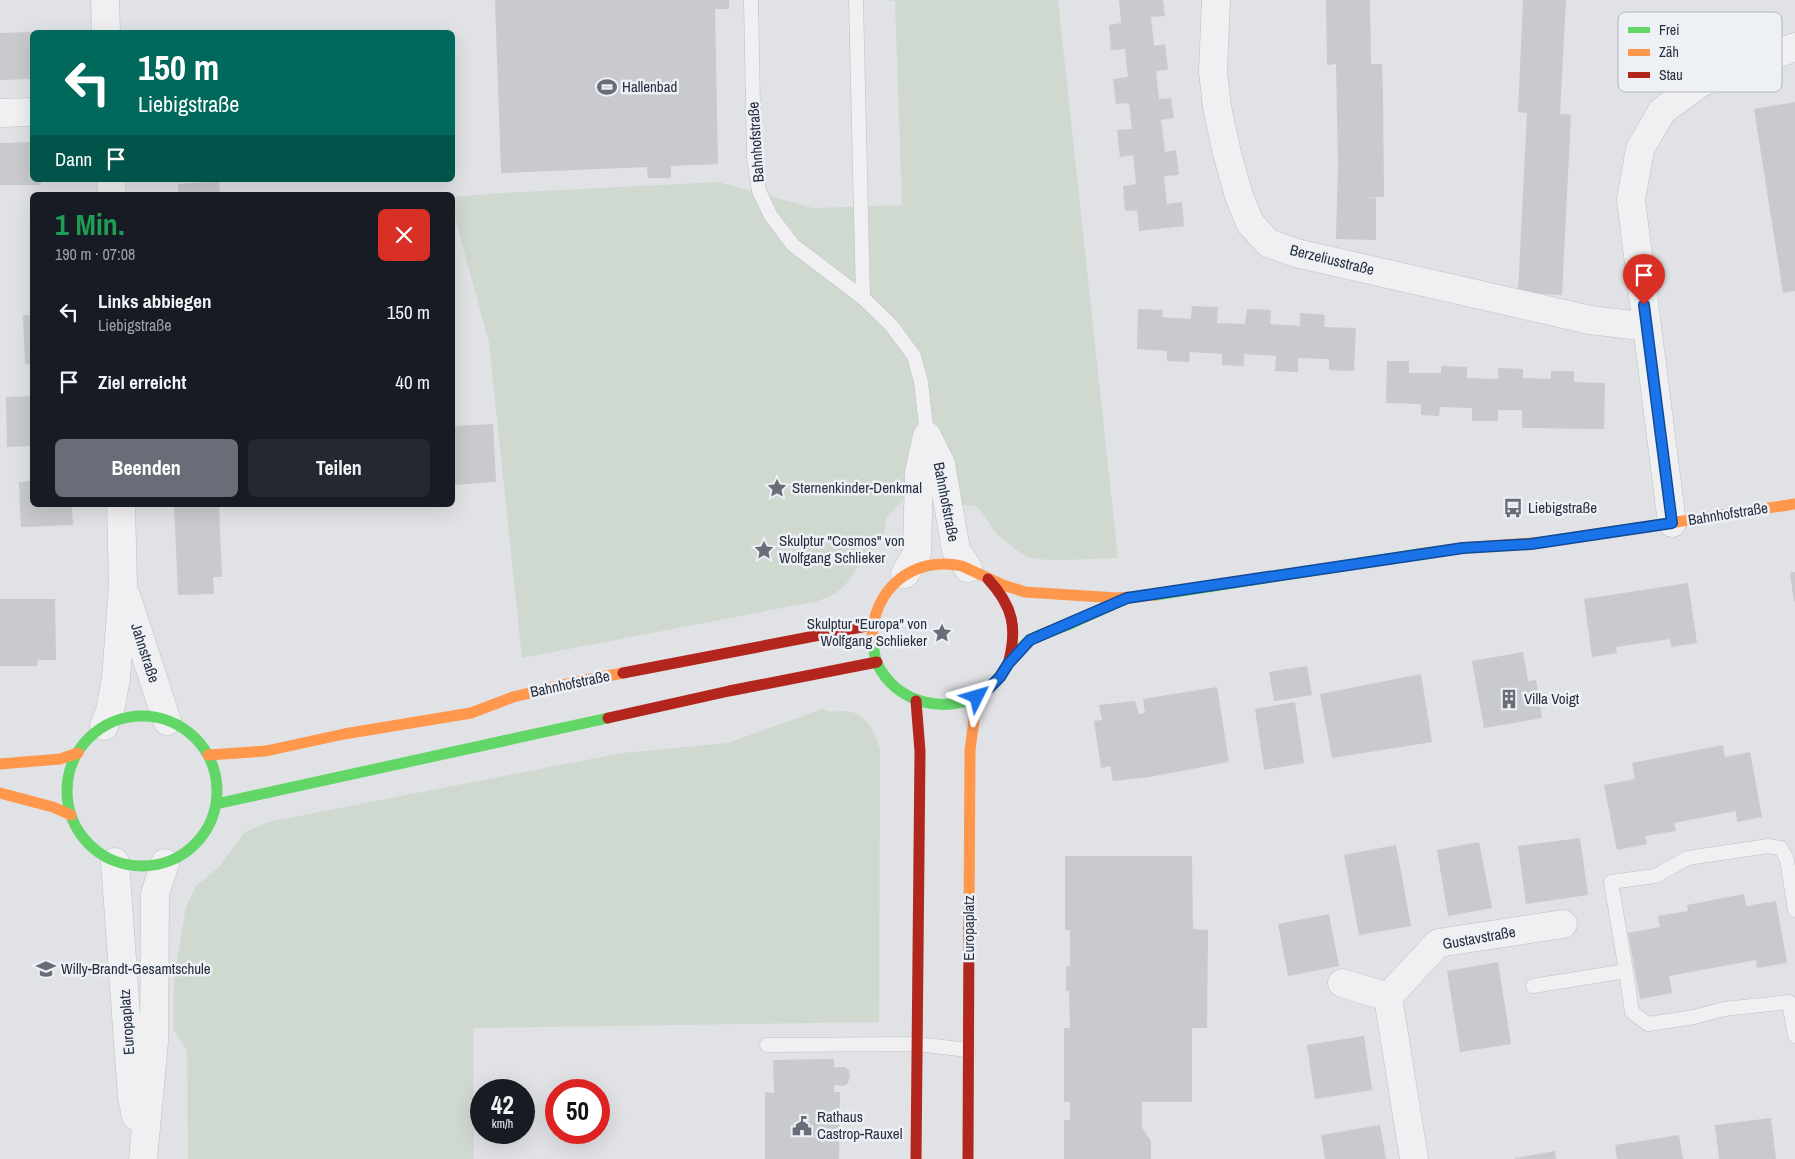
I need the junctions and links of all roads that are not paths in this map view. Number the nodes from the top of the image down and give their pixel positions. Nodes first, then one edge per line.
1 (105, 0) edge
2 (751, 0) edge
3 (856, 0) edge
4 (1216, 0) edge
5 (106, 30) edge
6 (1795, 47) edge
7 (1782, 52) edge
8 (1688, 92) edge
9 (0, 112) edge
10 (30, 112) edge
11 (863, 298) junction
12 (1646, 323) junction
13 (927, 436) junction
14 (1795, 504) edge
15 (121, 507) edge
16 (1672, 523) junction
17 (978, 573) junction
18 (905, 574) junction
19 (123, 585) junction
20 (1127, 598) junction
21 (872, 625) junction
22 (877, 662) junction
23 (1008, 664) junction
24 (977, 697) junction
25 (916, 701) junction
26 (167, 721) junction
27 (104, 726) junction
28 (78, 753) junction
29 (208, 755) junction
30 (0, 764) edge
31 (0, 793) edge
32 (216, 804) junction
33 (71, 816) junction
34 (115, 862) junction
35 (165, 863) junction
36 (1795, 910) edge
37 (1563, 924) dead end
38 (1626, 971) junction
39 (1342, 983) dead end
40 (1533, 986) dead end
41 (1792, 995) edge
42 (1388, 997) junction
43 (1795, 1036) edge
44 (917, 1044) junction
45 (767, 1045) dead end
46 (968, 1050) junction
47 (143, 1155) edge
48 (916, 1159) edge
49 (968, 1159) edge
50 (1414, 1159) edge

1 - 5 street
2 - 11 lane, Bahnhofstraße
3 - 11 lane
4 - 12 street, Berzeliusstraße
6 - 7 street
8 - 12 street
9 - 10 street
11 - 13 lane, Bahnhofstraße
12 - 16 street
13 - 17 street, Bahnhofstraße
13 - 18 street, Bahnhofstraße
14 - 16 main road, Bahnhofstraße
15 - 19 street, Jahnstraße
16 - 20 main road, Bahnhofstraße
17 - 18 main road, Bahnhofstraße
17 - 20 main road, Bahnhofstraße
17 - 23 main road
18 - 21 main road, Bahnhofstraße
19 - 26 street, Jahnstraße
19 - 27 street, Jahnstraße
20 - 23 main road, Bahnhofstraße
21 - 22 main road
21 - 29 main road, Bahnhofstraße
22 - 25 main road
22 - 32 main road
23 - 24 main road, Bahnhofstraße
24 - 25 main road
24 - 46 main road, Europaplatz
25 - 44 main road
26 - 27 main road
26 - 29 main road
27 - 28 main road
28 - 30 main road
28 - 33 main road
29 - 32 main road
31 - 33 main road
32 - 35 main road
33 - 34 main road
34 - 35 main road
34 - 47 street, Europaplatz
35 - 47 street, Europaplatz
36 - 38 lane
37 - 42 street, Gustavstraße
38 - 40 lane
38 - 41 lane
39 - 42 street
41 - 43 lane
42 - 50 street
44 - 45 lane
44 - 46 lane
44 - 48 main road
46 - 49 main road, Europaplatz

